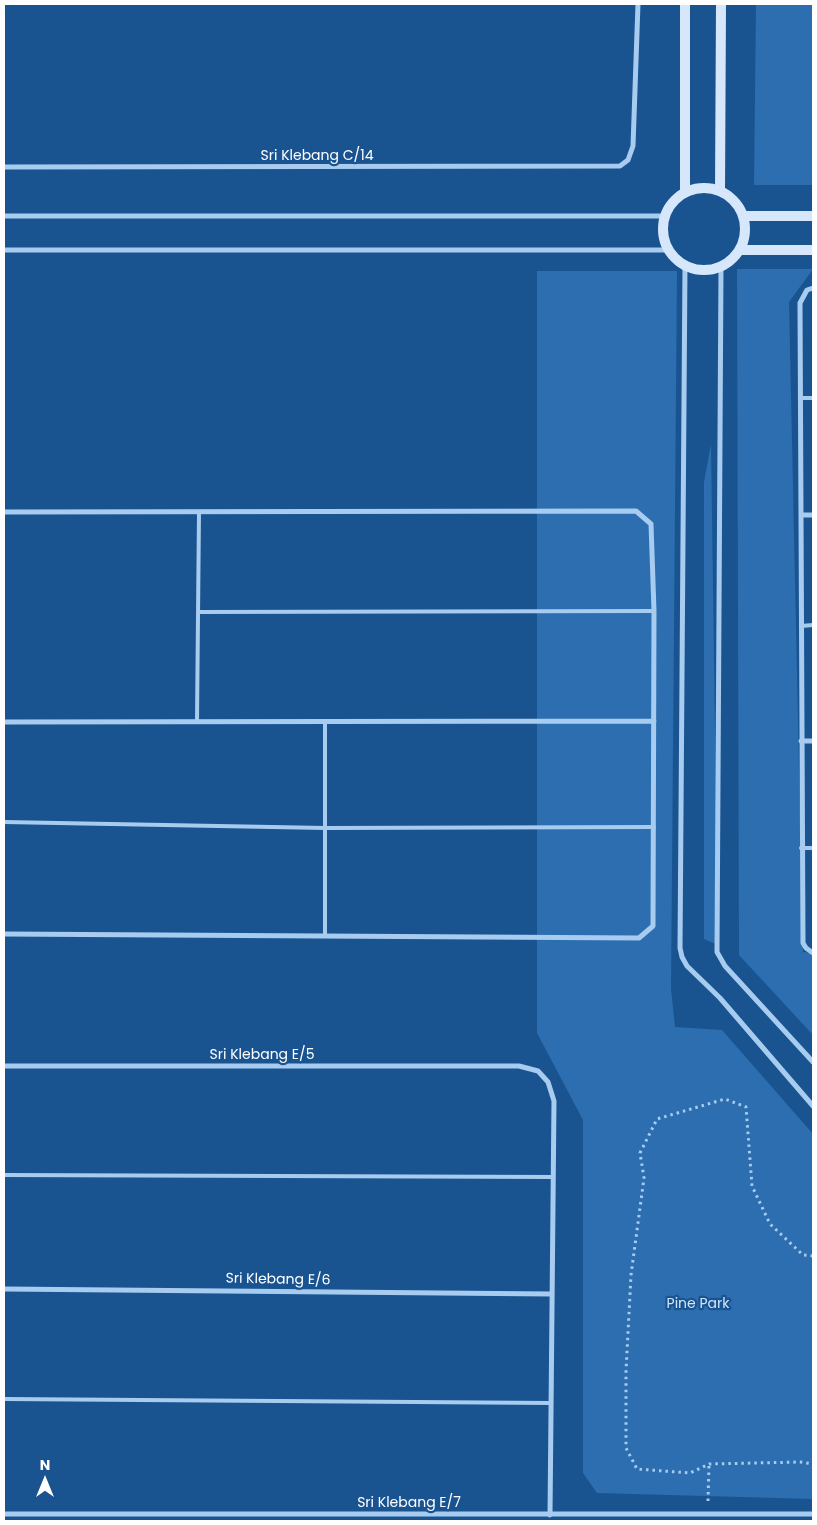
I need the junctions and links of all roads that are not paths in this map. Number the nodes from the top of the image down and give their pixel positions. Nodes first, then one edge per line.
1 (638, 4) edge
2 (686, 4) edge
3 (721, 4) edge
4 (4, 168) edge
5 (720, 191) junction
6 (686, 192) junction
7 (4, 216) edge
8 (666, 216) junction
9 (744, 216) junction
10 (813, 216) edge
11 (4, 250) edge
12 (669, 250) junction
13 (740, 250) junction
14 (813, 250) edge
15 (685, 265) junction
16 (721, 267) junction
17 (810, 289) edge
18 (800, 398) junction
19 (813, 398) edge
20 (4, 512) edge
21 (199, 512) junction
22 (801, 515) junction
23 (813, 515) edge
24 (199, 612) junction
25 (654, 612) junction
26 (801, 626) junction
27 (813, 626) edge
28 (326, 720) junction
29 (197, 721) junction
30 (654, 721) junction
31 (4, 722) edge
32 (802, 741) junction
33 (813, 741) edge
34 (4, 822) edge
35 (654, 827) junction
36 (325, 828) junction
37 (802, 848) junction
38 (813, 848) edge
39 (4, 934) edge
40 (325, 936) junction
41 (812, 953) edge
42 (813, 1062) edge
43 (4, 1066) edge
44 (813, 1106) edge
45 (4, 1175) edge
46 (554, 1177) junction
47 (4, 1289) edge
48 (552, 1294) junction
49 (4, 1399) edge
50 (552, 1403) junction
51 (4, 1514) edge
52 (550, 1514) junction
53 (813, 1514) edge
54 (550, 1521) edge

1 - 4 street, Sri Klebang C/14
2 - 6 street
3 - 5 street
5 - 6 street
5 - 9 street
6 - 8 street
7 - 8 street
8 - 12 street
9 - 10 street
9 - 13 street
11 - 12 street
12 - 15 street
13 - 14 street
13 - 16 street
15 - 16 street
15 - 44 street
16 - 42 street
17 - 18 street
18 - 19 lane
18 - 22 street
20 - 21 street
21 - 24 lane
21 - 25 street
22 - 23 street
22 - 26 street
24 - 25 lane
24 - 29 lane
25 - 30 street
26 - 27 lane
26 - 32 street
28 - 29 street
28 - 30 street
28 - 36 lane
29 - 31 street
30 - 35 street
32 - 33 street
32 - 37 street
34 - 36 lane
35 - 36 lane
35 - 40 street
36 - 40 lane
37 - 38 lane
37 - 41 street
39 - 40 street
43 - 46 street, Sri Klebang E/5
45 - 46 lane
46 - 48 street
47 - 48 street, Sri Klebang E/6
48 - 50 street
49 - 50 lane
50 - 52 street
51 - 52 street, Sri Klebang E/7
52 - 53 street, Sri Klebang E/7
52 - 54 lane

